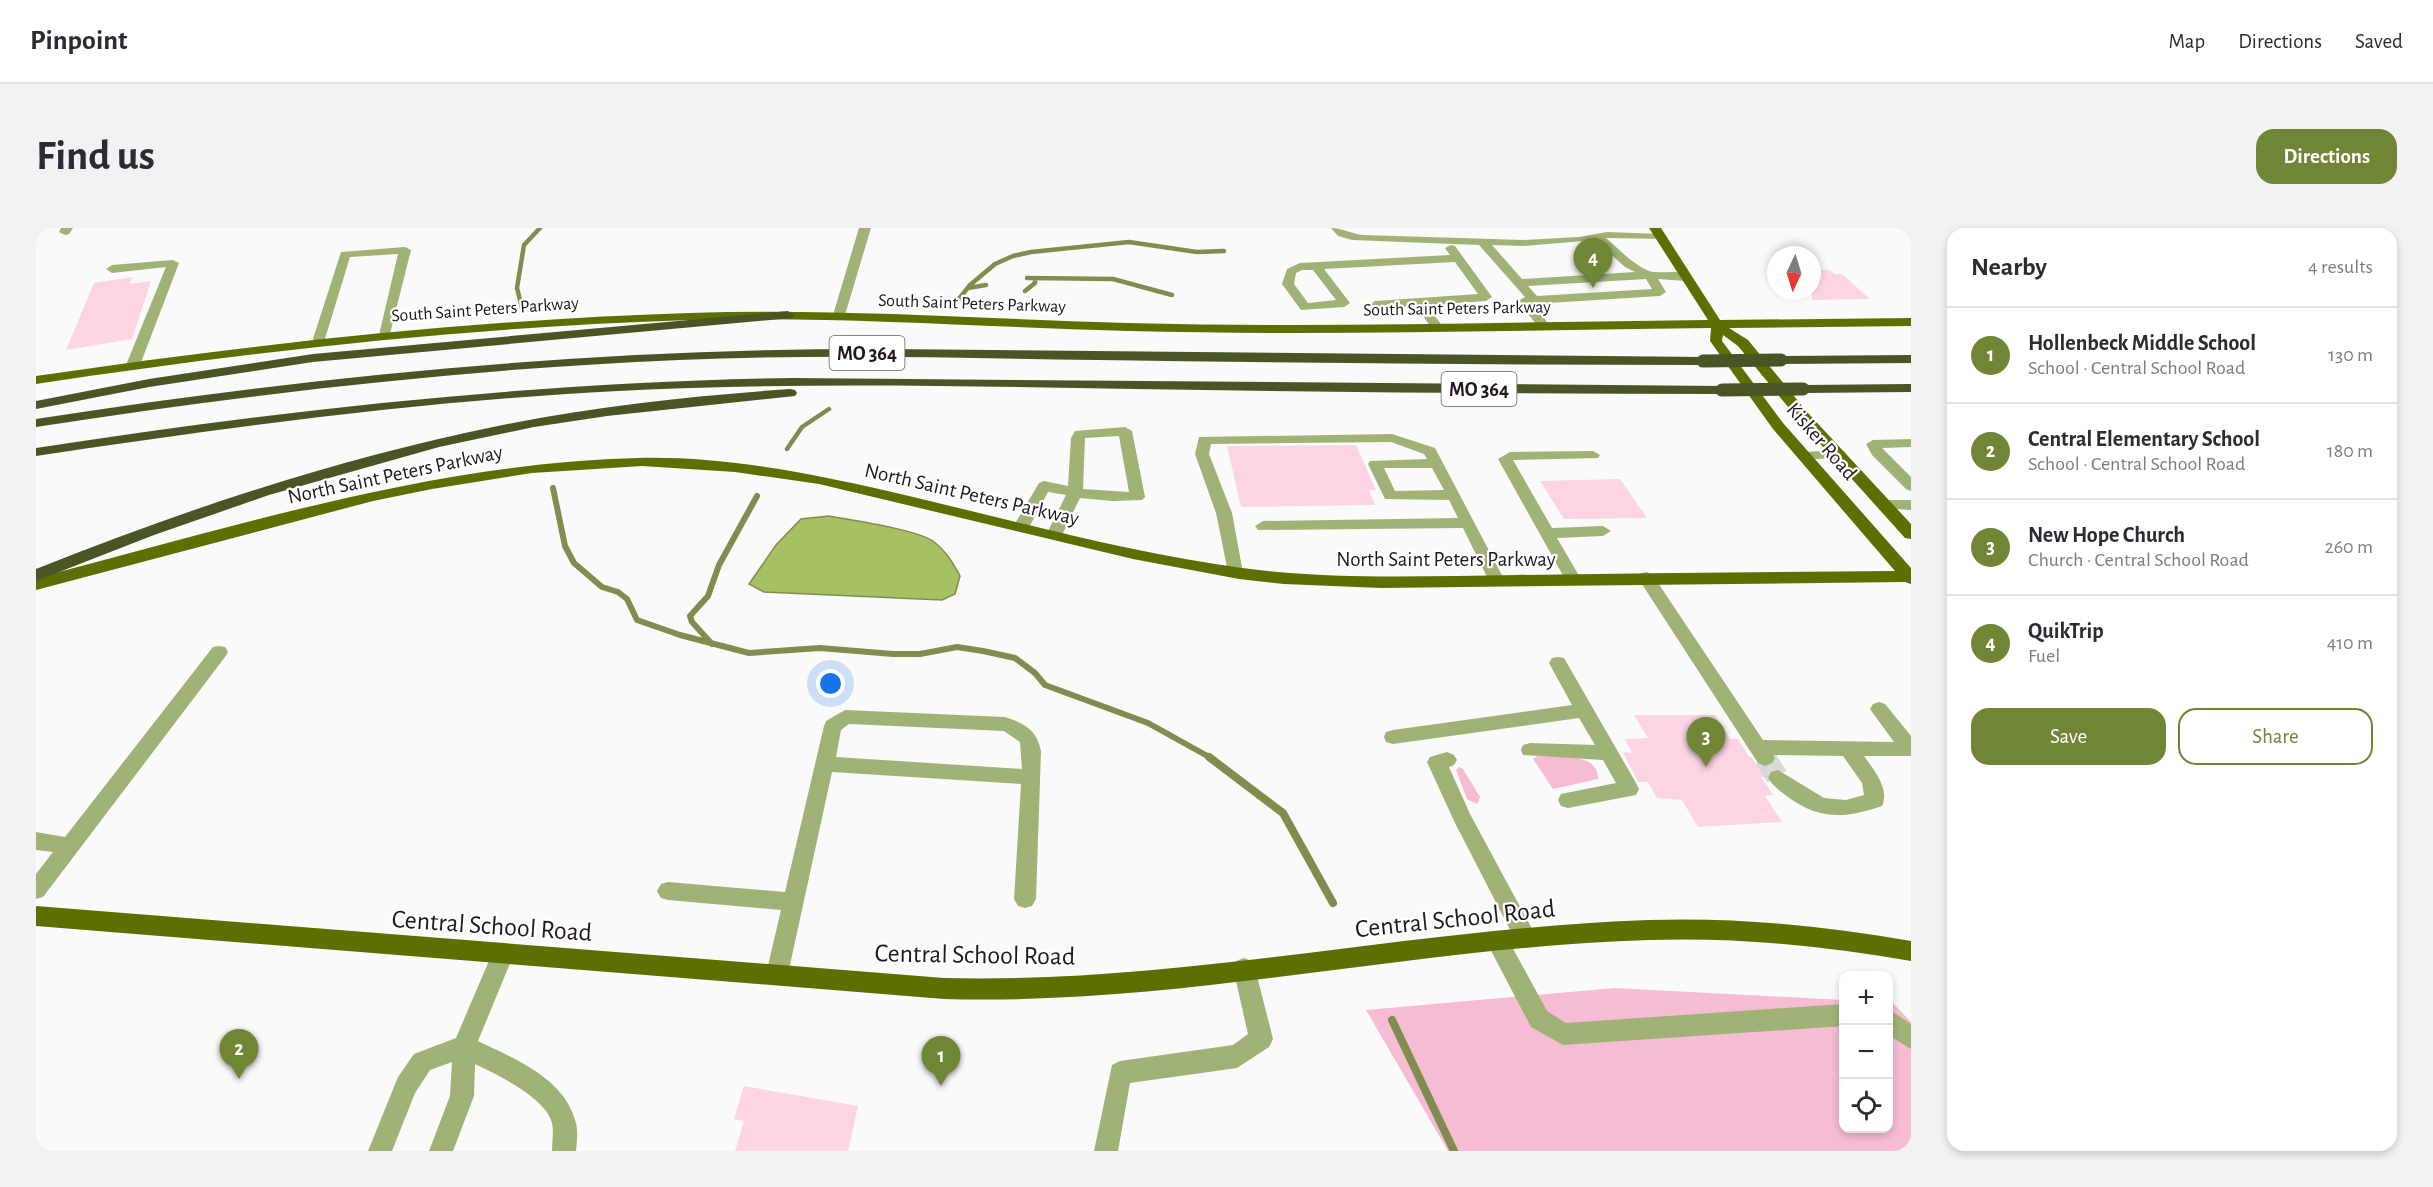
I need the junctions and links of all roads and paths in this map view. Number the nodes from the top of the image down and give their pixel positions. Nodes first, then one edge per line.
1 (865, 228) edge
2 (1341, 232) edge
3 (1658, 233) edge
4 (1598, 237) junction
5 (1445, 239) junction
6 (1482, 241) junction
7 (1458, 258) junction
8 (1316, 266) junction
9 (112, 269) dead end
10 (1649, 275) junction
11 (1686, 277) junction
12 (1519, 284) junction
13 (1534, 300) junction
14 (1419, 302) junction
15 (1375, 305) dead end
16 (788, 315) junction
17 (839, 315) junction
18 (1911, 322) edge
19 (1717, 325) junction
20 (1544, 326) junction
21 (1437, 327) junction
22 (385, 335) junction
23 (318, 342) junction
24 (1911, 359) edge
25 (133, 365) junction
26 (36, 380) edge
27 (954, 383) junction
28 (1911, 388) edge
29 (36, 405) edge
30 (36, 423) edge
31 (1911, 443) edge
32 (36, 452) edge
33 (1839, 454) junction
34 (1593, 455) dead end
35 (1804, 456) junction
36 (1437, 463) junction
37 (1911, 486) edge
38 (1075, 493) junction
39 (1454, 495) junction
40 (1885, 505) junction
41 (1911, 505) edge
42 (1468, 523) junction
43 (1263, 526) dead end
44 (1021, 527) junction
45 (1603, 531) dead end
46 (1546, 533) junction
47 (1911, 534) edge
48 (1054, 535) junction
49 (1235, 573) junction
50 (36, 575) edge
51 (1910, 577) edge
52 (1646, 578) junction
53 (1573, 579) junction
54 (1497, 581) junction
55 (36, 584) edge
56 (219, 652) dead end
57 (1558, 663) dead end
58 (1879, 709) dead end
59 (1584, 710) junction
60 (1393, 737) dead end
61 (1848, 748) junction
62 (1911, 749) edge
63 (1530, 750) dead end
64 (1609, 753) junction
65 (1447, 760) dead end
66 (825, 764) junction
67 (1031, 777) junction
68 (1778, 778) tunnel mouth
69 (1568, 800) dead end
70 (36, 842) edge
71 (69, 846) junction
72 (36, 890) edge
73 (668, 891) dead end
74 (1025, 899) dead end
75 (794, 902) junction
76 (36, 916) edge
77 (1526, 938) junction
78 (1497, 941) junction
79 (1911, 951) edge
80 (502, 956) junction
81 (1244, 968) junction
82 (777, 974) junction
83 (1839, 1015) edge
84 (1893, 1024) edge
85 (1911, 1038) edge
86 (464, 1046) junction
87 (380, 1151) edge
88 (441, 1151) edge
89 (564, 1151) edge
90 (1106, 1151) edge

1 - 17 street
2 - 5 street
3 - 4 street
3 - 11 main road, Kisker Road
4 - 6 street
4 - 10 street
5 - 6 street
5 - 7 street
6 - 12 street
7 - 8 street
7 - 14 street
8 - 8 street
9 - 25 street
10 - 11 street
10 - 12 street
10 - 13 street
11 - 19 main road, Kisker Road
12 - 13 street
13 - 20 street
14 - 15 street
14 - 21 street
16 - 17 main road, South Saint Peters Parkway
16 - 22 main road, South Saint Peters Parkway
16 - 29 highway
17 - 21 main road, South Saint Peters Parkway
18 - 19 main road, South Saint Peters Parkway
19 - 20 main road, South Saint Peters Parkway
19 - 33 main road, Kisker Road
19 - 35 main road, Kisker Road
20 - 21 main road, South Saint Peters Parkway
22 - 23 main road, South Saint Peters Parkway
22 - 23 street
23 - 25 main road, South Saint Peters Parkway
24 - 30 highway, MO 364, bridge
25 - 26 main road, South Saint Peters Parkway
27 - 28 highway, MO 364, bridge
27 - 32 highway, MO 364
27 - 50 highway
31 - 37 street
33 - 35 street
33 - 40 main road, Kisker Road
34 - 46 street
35 - 51 main road, Kisker Road
36 - 39 street
36 - 39 street
36 - 49 street
38 - 38 street
38 - 44 street
38 - 48 street
39 - 42 street
40 - 41 street
40 - 47 main road, Kisker Road
42 - 43 street
42 - 54 street
44 - 48 main road, North Saint Peters Parkway
44 - 55 main road, North Saint Peters Parkway
45 - 46 street
46 - 53 street
48 - 49 main road, North Saint Peters Parkway
49 - 54 main road, North Saint Peters Parkway
51 - 52 main road, North Saint Peters Parkway
52 - 53 main road, North Saint Peters Parkway
52 - 61 street
53 - 54 main road, North Saint Peters Parkway
56 - 71 street
57 - 59 street
58 - 62 street
59 - 60 street
59 - 64 street
61 - 62 street
61 - 68 street
63 - 64 street
64 - 69 street
65 - 77 street
66 - 67 street
66 - 67 street
66 - 75 street
67 - 74 street
70 - 71 street
71 - 72 street
73 - 75 street
75 - 82 street
76 - 80 main road, Central School Road
77 - 78 main road, Central School Road
77 - 79 main road, Central School Road
78 - 81 main road, Central School Road
78 - 83 street
80 - 82 main road, Central School Road
80 - 86 street
81 - 82 main road, Central School Road
81 - 90 street
84 - 85 street
86 - 87 street
86 - 88 street
86 - 89 street

